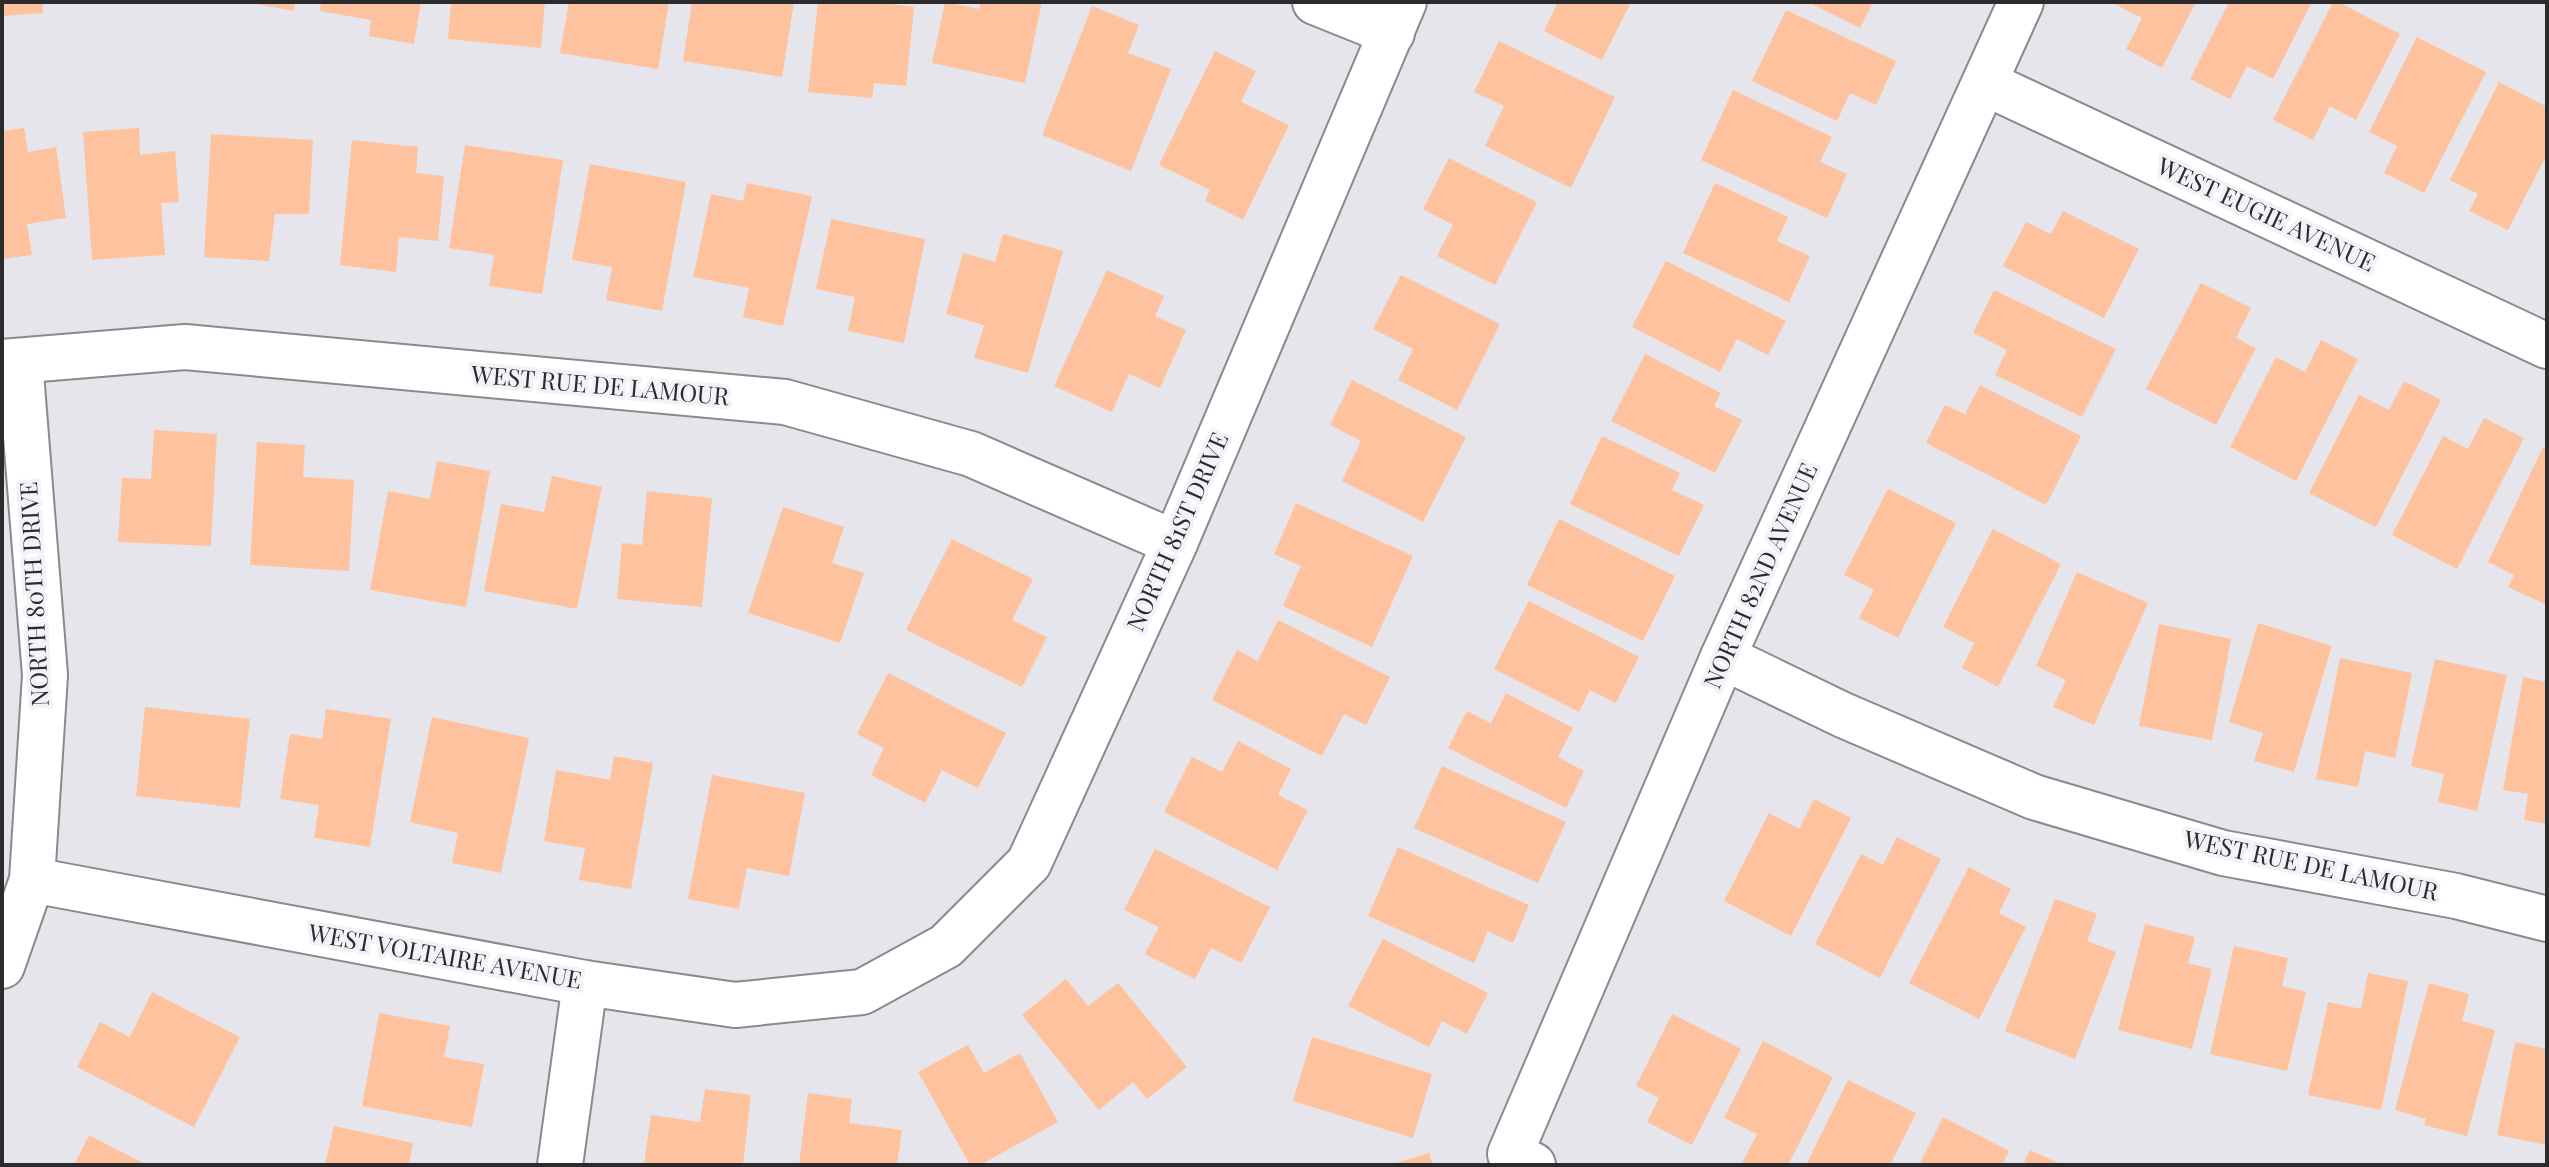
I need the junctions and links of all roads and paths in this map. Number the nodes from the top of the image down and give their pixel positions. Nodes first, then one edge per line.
1 (1315, 2) edge
2 (2021, 2) edge
3 (1398, 18) edge
4 (1985, 83) junction
5 (2547, 346) edge
6 (11, 361) edge
7 (1175, 543) junction
8 (1723, 657) junction
9 (32, 880) junction
10 (2547, 919) edge
11 (2, 966) edge
12 (585, 983) junction
13 (862, 992) joint
14 (1522, 1160) edge
15 (560, 1165) edge

1 - 3 street
2 - 4 street, NORTH 82ND AVENUE
3 - 7 street, NORTH 81ST DRIVE
4 - 5 street, WEST EUGIE AVENUE
4 - 8 street, NORTH 82ND AVENUE
6 - 7 street, WEST RUE DE LAMOUR
6 - 9 street, NORTH 80TH DRIVE
7 - 13 street, NORTH 81ST DRIVE
8 - 10 street, WEST RUE DE LAMOUR
8 - 14 street, NORTH 82ND AVENUE
9 - 11 street, NORTH 80TH DRIVE
9 - 12 street, WEST VOLTAIRE AVENUE
12 - 13 street, WEST VOLTAIRE AVENUE
12 - 15 street

